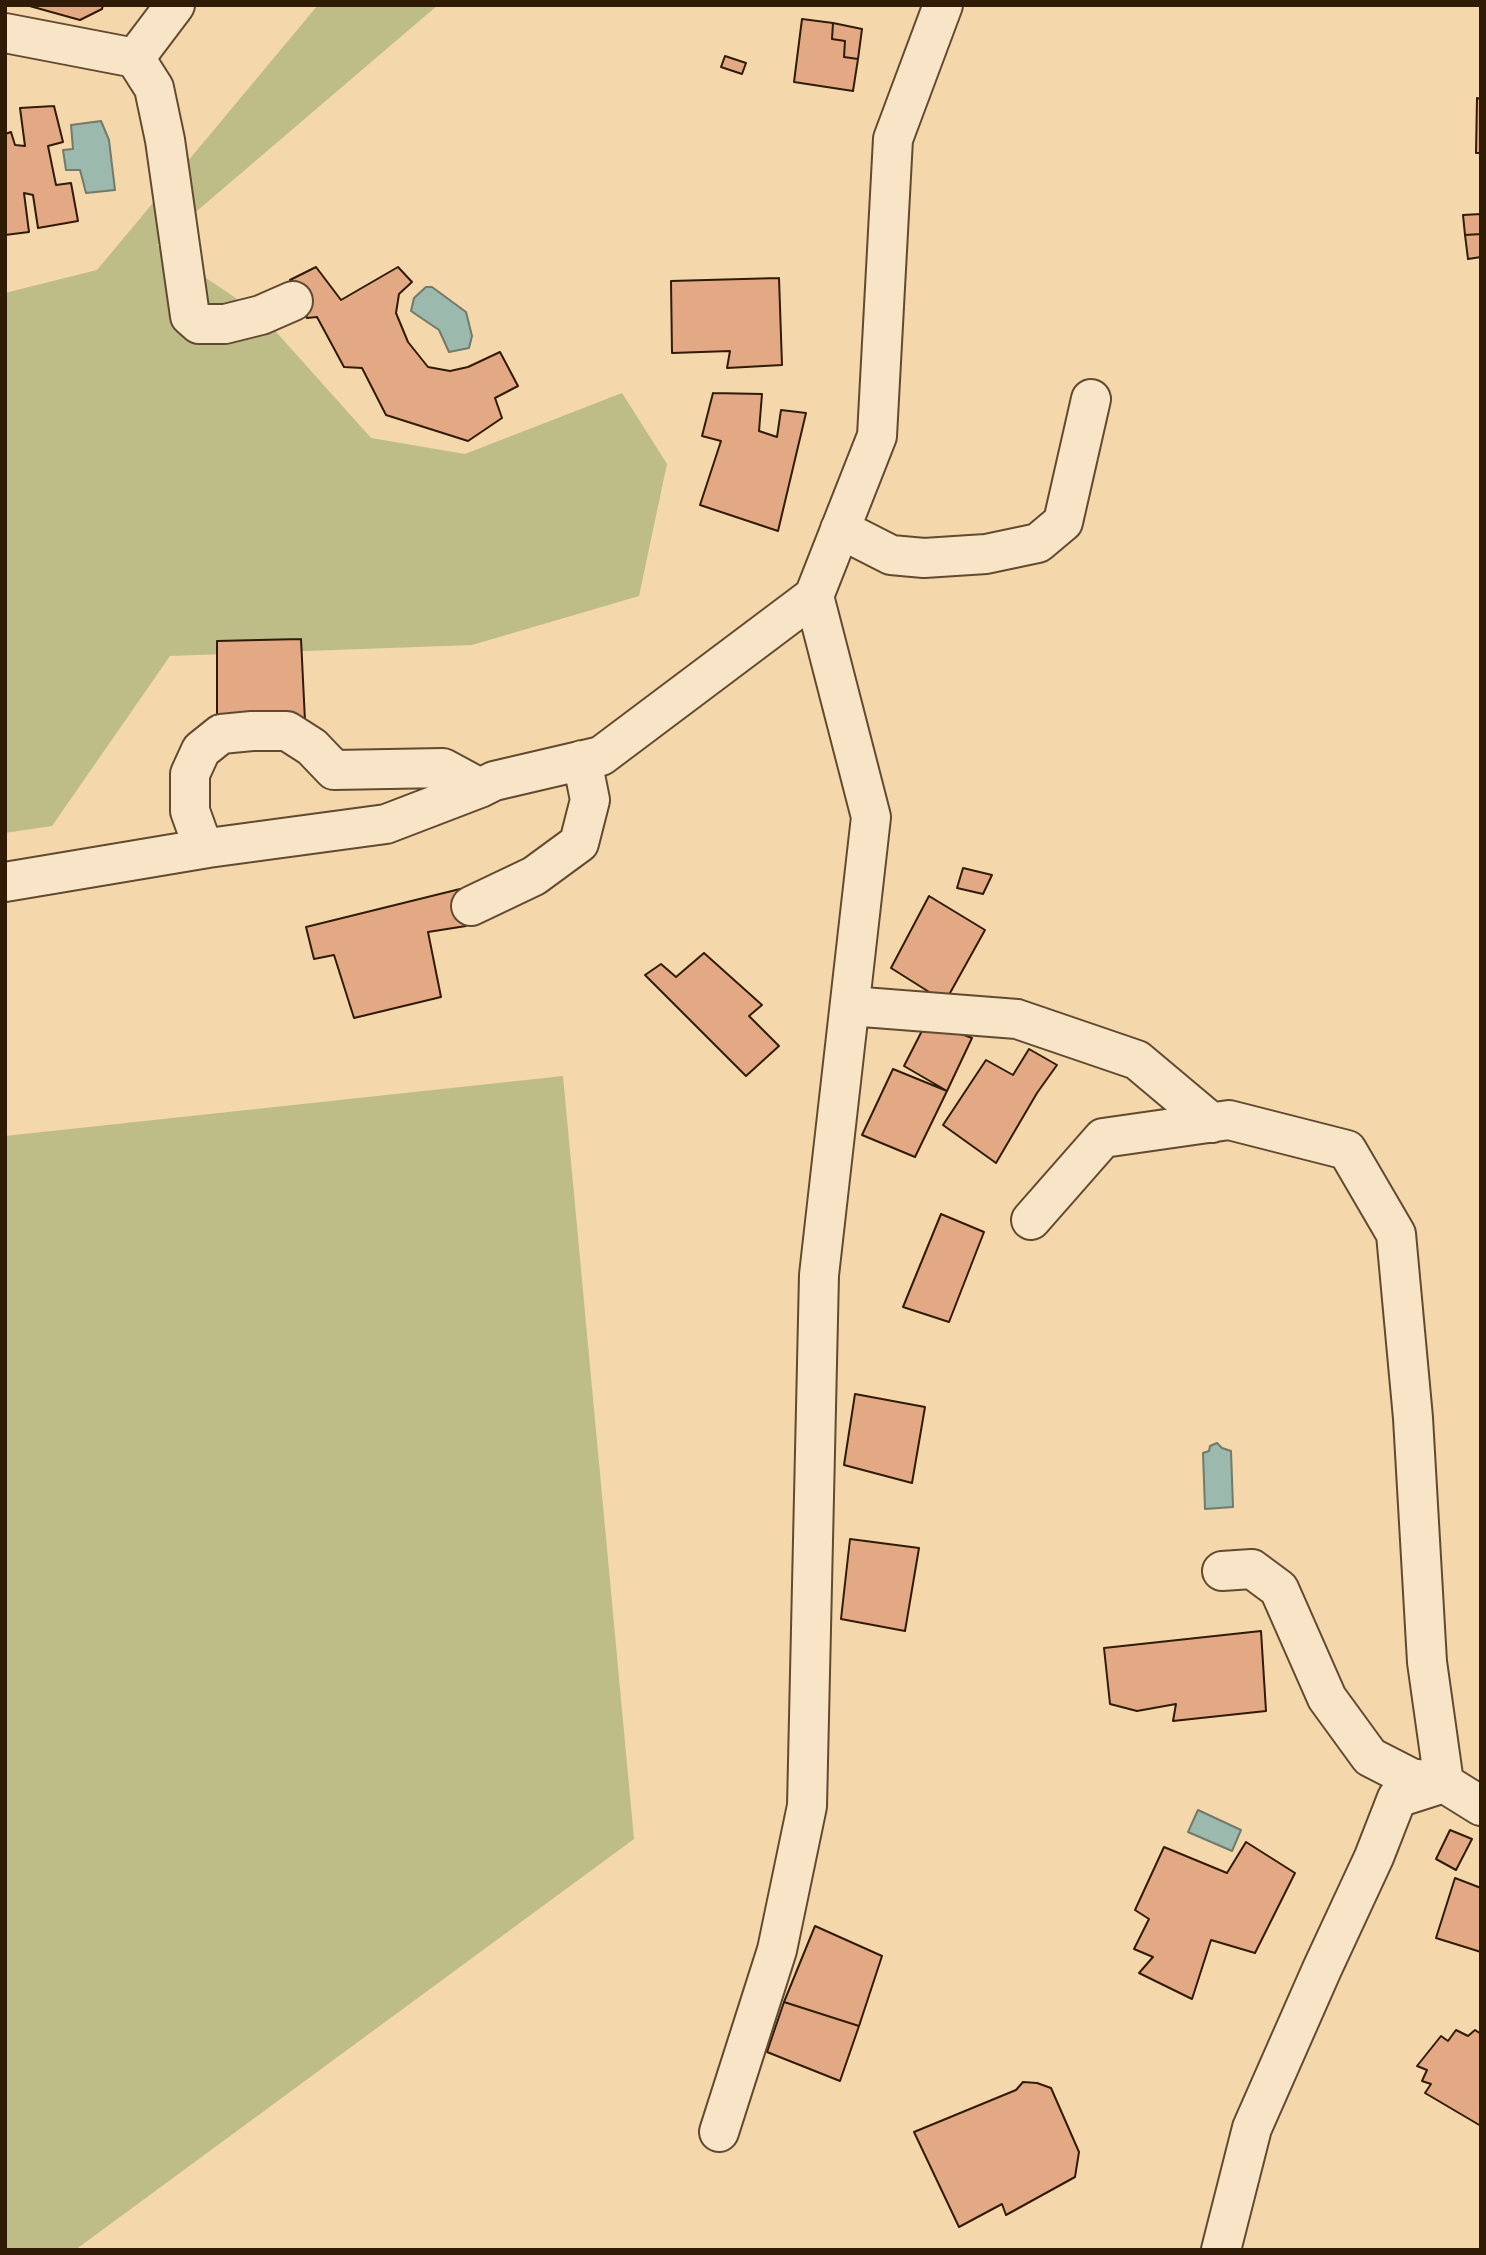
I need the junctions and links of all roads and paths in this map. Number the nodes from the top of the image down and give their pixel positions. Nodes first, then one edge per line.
1 (175, 5) edge
2 (943, 5) edge
3 (5, 33) edge
4 (135, 58) junction
5 (293, 301) dead end
6 (1091, 400) dead end
7 (840, 529) junction
8 (814, 596) junction
9 (582, 760) junction
10 (480, 788) junction
11 (208, 848) junction
12 (5, 882) edge
13 (471, 906) dead end
14 (850, 1006) junction
15 (1212, 1123) junction
16 (1031, 1220) dead end
17 (1222, 1571) dead end
18 (1444, 1783) junction
19 (1481, 1806) edge
20 (719, 2132) dead end
21 (1221, 2250) edge

1 - 4 street
2 - 7 street
3 - 4 street
4 - 5 street
6 - 7 street
7 - 8 street
8 - 9 street
8 - 14 street
9 - 10 street
9 - 13 street
10 - 11 street
10 - 11 street
11 - 12 street
14 - 15 street
14 - 20 street
15 - 16 street
15 - 18 street
17 - 18 street
18 - 19 street
18 - 21 street

